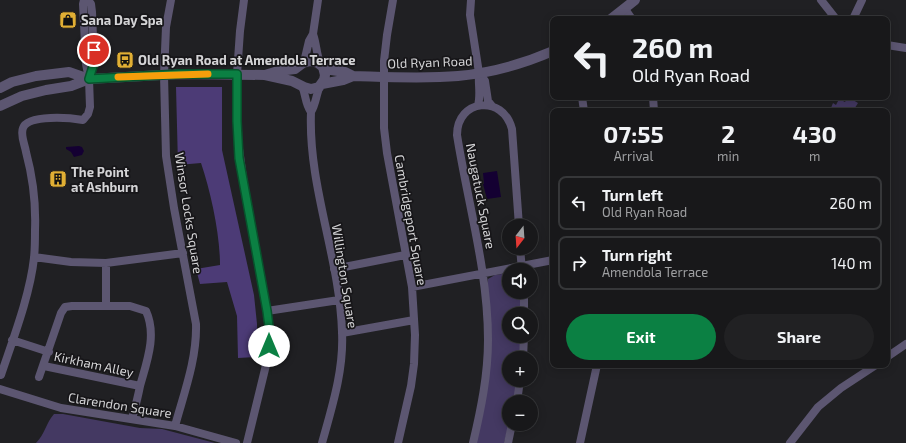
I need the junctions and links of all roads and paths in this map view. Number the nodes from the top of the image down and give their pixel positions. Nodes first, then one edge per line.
1 (84, 0) edge
2 (88, 0) edge
3 (171, 0) edge
4 (244, 0) edge
5 (318, 0) edge
6 (393, 0) edge
7 (471, 0) edge
8 (635, 0) edge
9 (821, 0) edge
10 (862, 0) edge
11 (625, 9) junction
12 (616, 16) edge
13 (630, 16) edge
14 (834, 16) edge
15 (854, 16) edge
16 (313, 34) junction
17 (890, 45) edge
18 (906, 48) edge
19 (550, 52) edge
20 (301, 65) junction
21 (322, 66) junction
22 (479, 73) junction
23 (237, 74) junction
24 (164, 75) junction
25 (265, 75) junction
26 (353, 76) junction
27 (384, 76) junction
28 (89, 79) junction
29 (301, 85) junction
30 (321, 85) junction
31 (0, 88) edge
32 (478, 105) junction
33 (0, 106) edge
34 (492, 106) junction
35 (311, 112) junction
36 (518, 219) edge
37 (183, 253) junction
38 (405, 255) junction
39 (34, 257) junction
40 (550, 261) edge
41 (106, 263) junction
42 (538, 264) edge
43 (334, 269) junction
44 (502, 271) edge
45 (483, 273) junction
46 (412, 287) junction
47 (339, 300) junction
48 (106, 306) junction
49 (267, 311) junction
50 (414, 320) junction
51 (342, 333) junction
52 (12, 340) junction
53 (906, 344) edge
54 (49, 352) junction
55 (890, 355) edge
56 (44, 366) junction
57 (596, 368) edge
58 (871, 368) edge
59 (1, 375) dead end
60 (40, 377) dead end
61 (140, 386) junction
62 (0, 389) edge
63 (132, 419) junction
64 (175, 426) junction
65 (511, 431) edge
66 (236, 443) edge
67 (247, 443) edge
68 (322, 443) edge
69 (398, 443) edge
70 (473, 443) edge
71 (508, 443) edge
72 (580, 443) edge
73 (790, 443) edge

1 - 28 street
2 - 28 street
3 - 24 street, Winsor Locks Square
4 - 23 street
5 - 16 street
6 - 27 street, Cambridgeport Square
7 - 22 street
8 - 11 street
9 - 14 street
10 - 15 street
11 - 12 street
11 - 13 street
16 - 20 street
16 - 21 street
17 - 18 street
19 - 22 street, Old Ryan Road
20 - 21 street, Old Ryan Road
20 - 25 street, Old Ryan Road
20 - 29 street
21 - 26 street, Old Ryan Road
21 - 30 street
22 - 27 street, Old Ryan Road
22 - 32 street
22 - 34 street
23 - 24 street, Old Ryan Road
23 - 25 street, Old Ryan Road
23 - 49 street
24 - 28 street, Old Ryan Road
24 - 37 street, Winsor Locks Square
25 - 29 street, Old Ryan Road
26 - 27 street, Old Ryan Road
26 - 30 street, Old Ryan Road
27 - 38 street, Cambridgeport Square
28 - 31 street, Old Ryan Road
28 - 33 street, Old Ryan Road
28 - 39 street
29 - 30 street, Old Ryan Road
29 - 35 street, Willington Square
30 - 35 street, Willington Square
32 - 34 street
32 - 45 street, Naugatuck Square
34 - 36 street
35 - 43 street, Willington Square
37 - 41 street
37 - 64 street, Winsor Locks Square
38 - 43 street
38 - 46 street, Cambridgeport Square
39 - 41 street
39 - 52 street
40 - 42 street
41 - 48 street
43 - 47 street, Willington Square
44 - 45 street
45 - 46 street
45 - 70 street, Naugatuck Square
46 - 50 street, Cambridgeport Square
47 - 49 street
47 - 51 street, Willington Square
48 - 54 street
48 - 61 street
49 - 67 street
50 - 51 street
50 - 69 street, Cambridgeport Square
51 - 68 street, Willington Square
52 - 54 street
52 - 59 street
53 - 55 street
54 - 56 street
56 - 60 street
56 - 61 street, Kirkham Alley
57 - 72 street
58 - 73 street
61 - 63 street
62 - 63 street, Clarendon Square
63 - 64 street, Clarendon Square
64 - 66 street, Clarendon Square
65 - 71 street

